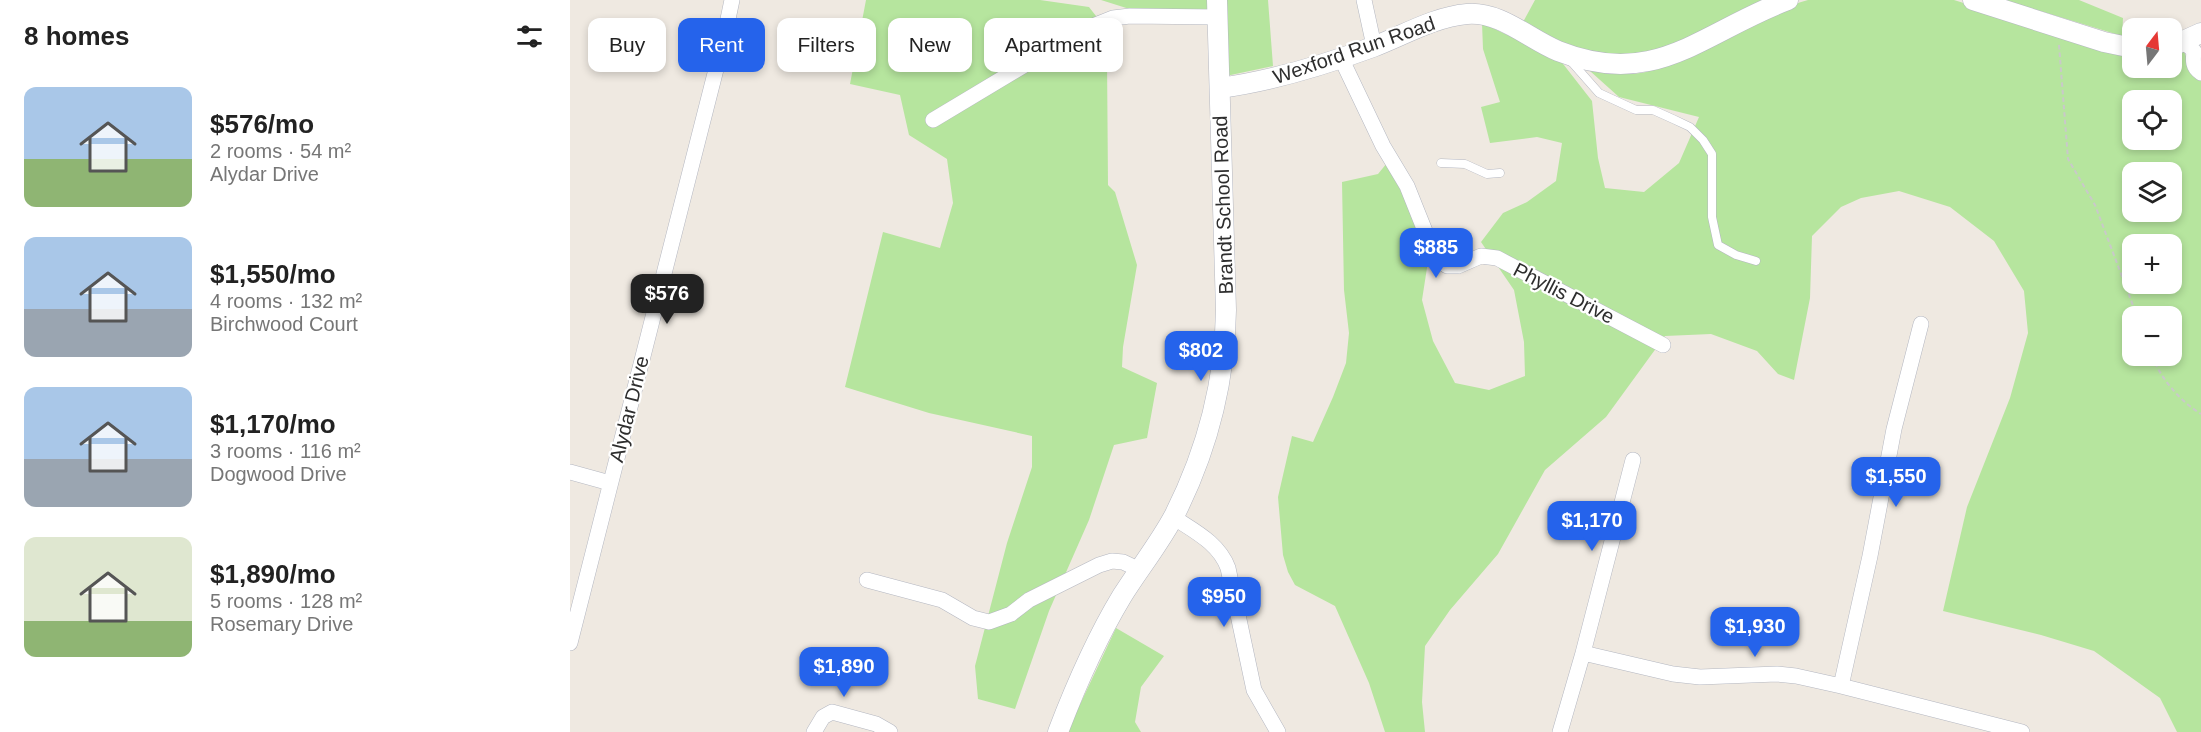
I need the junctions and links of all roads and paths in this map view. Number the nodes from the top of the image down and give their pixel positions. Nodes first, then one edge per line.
1 (732, 0) edge
2 (1364, 0) edge
3 (1788, 0) edge
4 (1973, 0) edge
5 (1217, 9) edge
6 (2058, 27) junction
7 (2186, 40) edge
8 (1374, 46) junction
9 (2122, 46) edge
10 (1564, 53) junction
11 (1341, 58) junction
12 (2201, 73) edge
13 (1220, 88) junction
14 (933, 120) dead end
15 (1441, 163) dead end
16 (1500, 172) dead end
17 (1756, 261) dead end
18 (2133, 306) edge
19 (1921, 324) dead end
20 (1663, 345) dead end
21 (2156, 366) edge
22 (2201, 414) edge
23 (1633, 460) dead end
24 (570, 472) edge
25 (610, 483) junction
26 (1173, 517) junction
27 (1140, 570) junction
28 (867, 580) dead end
29 (570, 643) edge
30 (1583, 653) junction
31 (1841, 686) junction
32 (814, 732) edge
33 (890, 732) edge
34 (1058, 732) edge
35 (1278, 732) edge
36 (1560, 732) edge
37 (2022, 732) edge

1 - 25 street, Alydar Drive
2 - 8 street
3 - 10 street, Wexford Run Road
4 - 6 street
5 - 13 street, Brandt School Road
5 - 14 street
6 - 9 street
6 - 18 path
7 - 12 street
8 - 10 street, Wexford Run Road
8 - 11 street, Wexford Run Road
10 - 17 lane
11 - 13 street, Wexford Run Road
11 - 20 street, Phyllis Drive
13 - 26 street, Brandt School Road
15 - 16 lane
19 - 31 street
21 - 22 path
23 - 30 street
24 - 25 street
25 - 29 street, Alydar Drive
26 - 27 street, Brandt School Road
26 - 35 street
27 - 28 street
27 - 34 street, Brandt School Road
30 - 31 street
30 - 36 street
31 - 37 street
32 - 33 street

